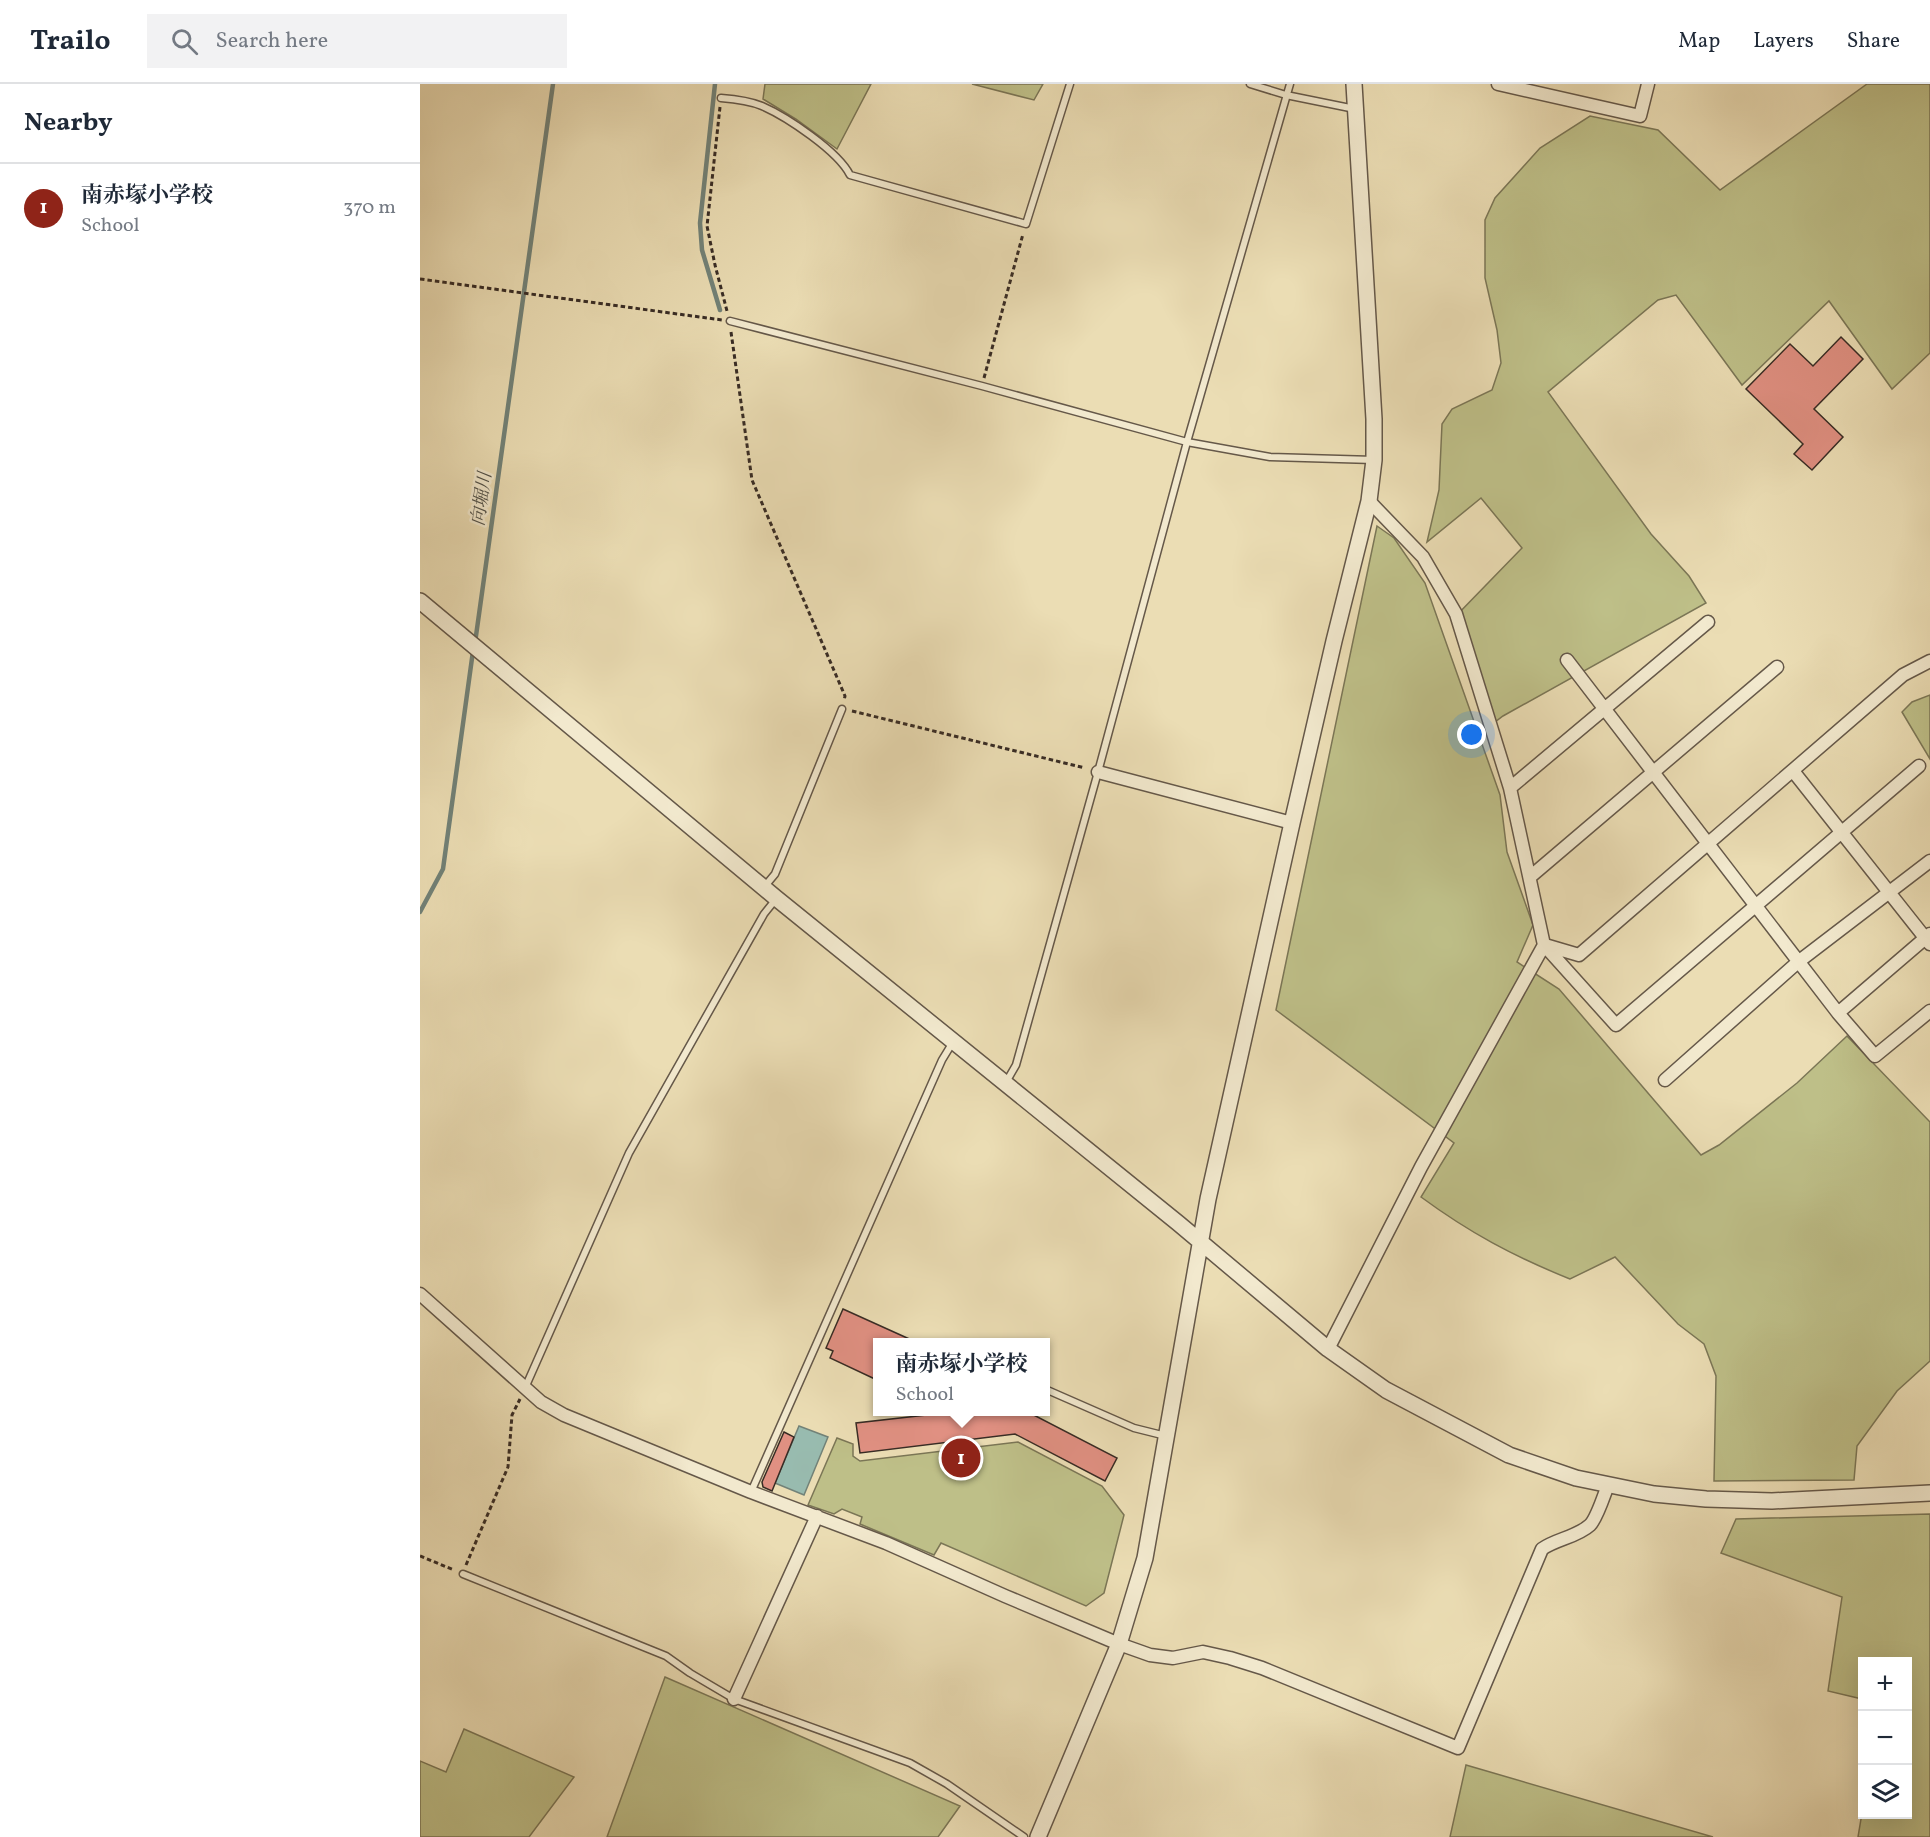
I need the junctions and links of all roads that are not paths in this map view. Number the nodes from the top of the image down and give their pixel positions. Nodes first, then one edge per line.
1 (1070, 84) edge
2 (1250, 84) edge
3 (1290, 84) edge
4 (1354, 84) edge
5 (1498, 84) edge
6 (1648, 84) edge
7 (1286, 95) junction
8 (721, 98) road end
9 (1355, 109) junction
10 (730, 321) road end
11 (1187, 442) junction
12 (1374, 460) junction
13 (1369, 501) junction
14 (420, 601) edge
15 (1708, 622) dead end
16 (1567, 660) dead end
17 (1930, 661) edge
18 (1778, 667) dead end
19 (842, 709) road end
20 (1605, 710) junction
21 (1920, 766) dead end
22 (1793, 771) junction
23 (1098, 772) junction
24 (1653, 772) junction
25 (1510, 788) junction
26 (1292, 823) junction
27 (1842, 832) junction
28 (1709, 844) junction
29 (1930, 861) edge
30 (1530, 877) junction
31 (764, 887) junction
32 (1890, 892) junction
33 (776, 898) junction
34 (1756, 906) junction
35 (1928, 938) edge
36 (1544, 945) junction
37 (1798, 962) junction
38 (1930, 1011) edge
39 (1838, 1013) junction
40 (953, 1041) junction
41 (1665, 1080) dead end
42 (1005, 1084) junction
43 (1201, 1243) junction
44 (420, 1294) edge
45 (1328, 1349) junction
46 (525, 1388) junction
47 (1050, 1391) edge
48 (1167, 1436) junction
49 (1608, 1485) junction
50 (751, 1492) junction
51 (1930, 1493) edge
52 (817, 1516) junction
53 (462, 1574) road end
54 (1119, 1644) junction
55 (734, 1699) junction
56 (1024, 1837) edge
57 (1038, 1837) edge

1 - 8 lane
2 - 7 lane
3 - 7 lane
4 - 9 street
5 - 6 street
7 - 9 lane
7 - 11 lane
9 - 12 street
10 - 11 lane
11 - 12 lane
11 - 23 lane
12 - 13 street
13 - 25 street
13 - 26 street
14 - 31 street
15 - 20 street
16 - 20 street
17 - 22 street
18 - 24 street
19 - 31 lane
20 - 24 street
20 - 25 street
21 - 27 street
22 - 27 street
22 - 28 street
23 - 26 street
23 - 42 lane
24 - 28 street
24 - 30 street
25 - 30 street
26 - 43 street
27 - 32 street
27 - 34 street
28 - 34 street
28 - 36 street
29 - 32 street
30 - 36 street
31 - 33 street
32 - 35 street
32 - 37 street
33 - 40 street
33 - 46 lane
34 - 36 street
34 - 37 street
35 - 39 street
36 - 45 street
37 - 39 street
37 - 41 street
38 - 39 street
40 - 42 street
40 - 50 lane
42 - 43 street
43 - 45 street
43 - 48 street
44 - 46 street
45 - 49 street
46 - 50 street
47 - 48 lane
48 - 54 street
49 - 51 street
49 - 54 street
50 - 52 street
52 - 54 street
52 - 55 street
53 - 55 lane
54 - 57 street
55 - 56 lane

